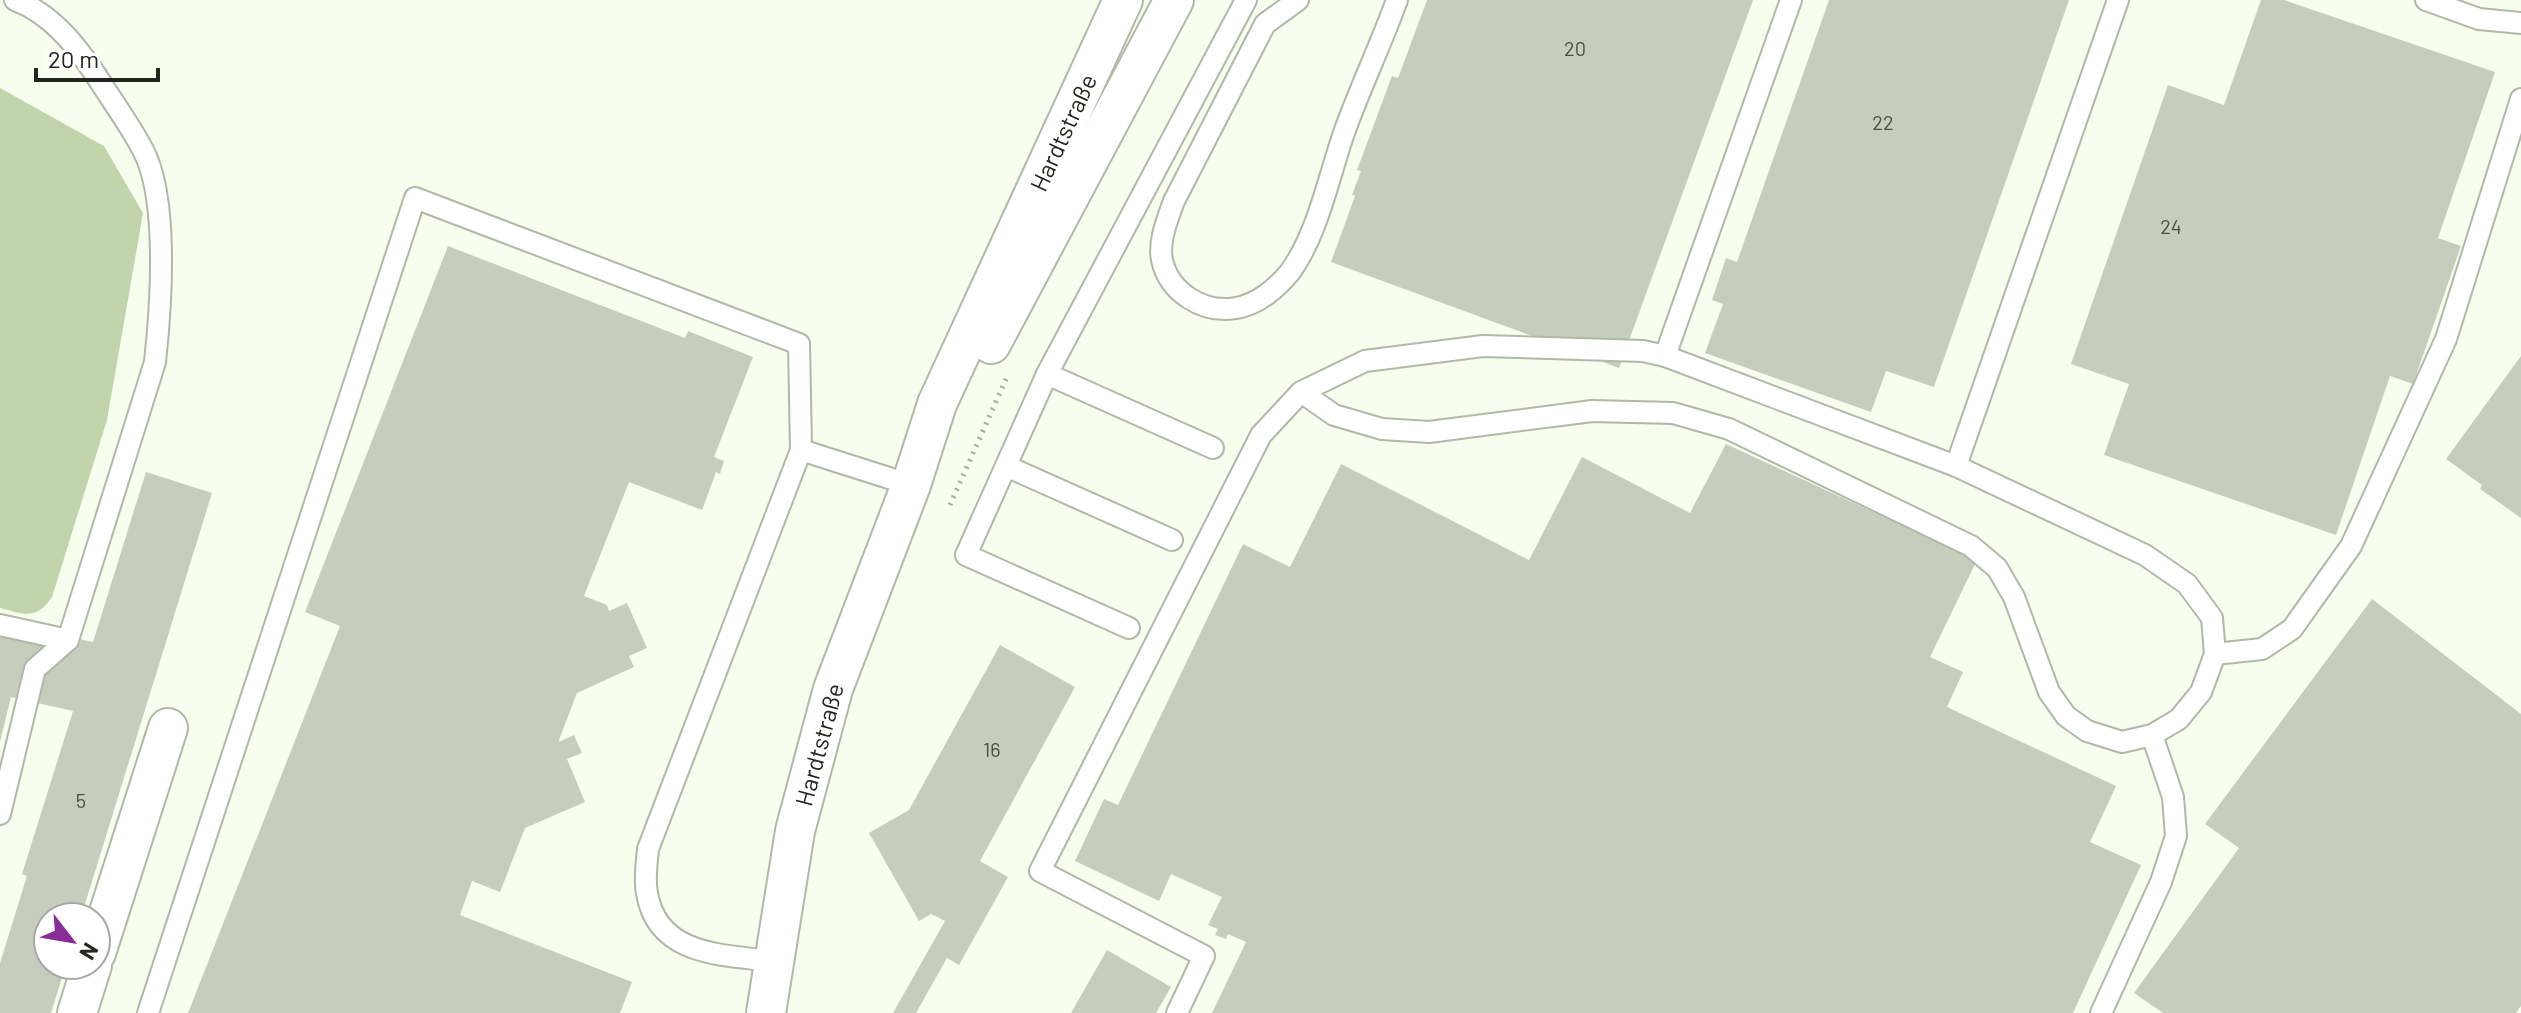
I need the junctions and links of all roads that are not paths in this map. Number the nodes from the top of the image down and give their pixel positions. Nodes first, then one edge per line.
1 (15, 0) edge
2 (1123, 0) edge
3 (1154, 0) edge
4 (1174, 0) edge
5 (1246, 0) edge
6 (1298, 0) edge
7 (1397, 0) edge
8 (1791, 0) edge
9 (2118, 0) edge
10 (2426, 0) edge
11 (2521, 23) edge
12 (2521, 99) edge
13 (1048, 235) junction
14 (1665, 356) junction
15 (1047, 374) junction
16 (1301, 392) junction
17 (1213, 448) dead end
18 (801, 450) junction
19 (1006, 466) junction
20 (1956, 466) junction
21 (911, 485) junction
22 (1172, 540) dead end
23 (0, 625) edge
24 (1129, 628) dead end
25 (68, 640) junction
26 (2215, 654) junction
27 (168, 728) dead end
28 (2152, 735) junction
29 (0, 814) edge
30 (112, 903) edge
31 (773, 961) junction
32 (87, 981) edge
33 (77, 1013) edge
34 (148, 1013) edge
35 (766, 1013) edge
36 (1177, 1013) edge
37 (2101, 1013) edge

1 - 25 lane
2 - 21 street, Hardtstraße
3 - 13 street, Hardtstraße
4 - 13 street, Hardtstraße
5 - 15 lane
6 - 7 lane
8 - 14 lane
9 - 20 lane
10 - 11 lane
12 - 26 lane
13 - 21 street, Hardtstraße
14 - 16 lane
14 - 20 lane
15 - 17 lane
15 - 19 lane
16 - 28 lane
16 - 36 lane
18 - 21 lane
18 - 31 lane
18 - 34 lane
19 - 22 lane
19 - 24 lane
20 - 26 lane
21 - 31 street, Hardtstraße
23 - 25 lane
25 - 29 lane
26 - 28 lane
27 - 30 street
28 - 37 lane
31 - 35 street, Hardtstraße
32 - 33 street

